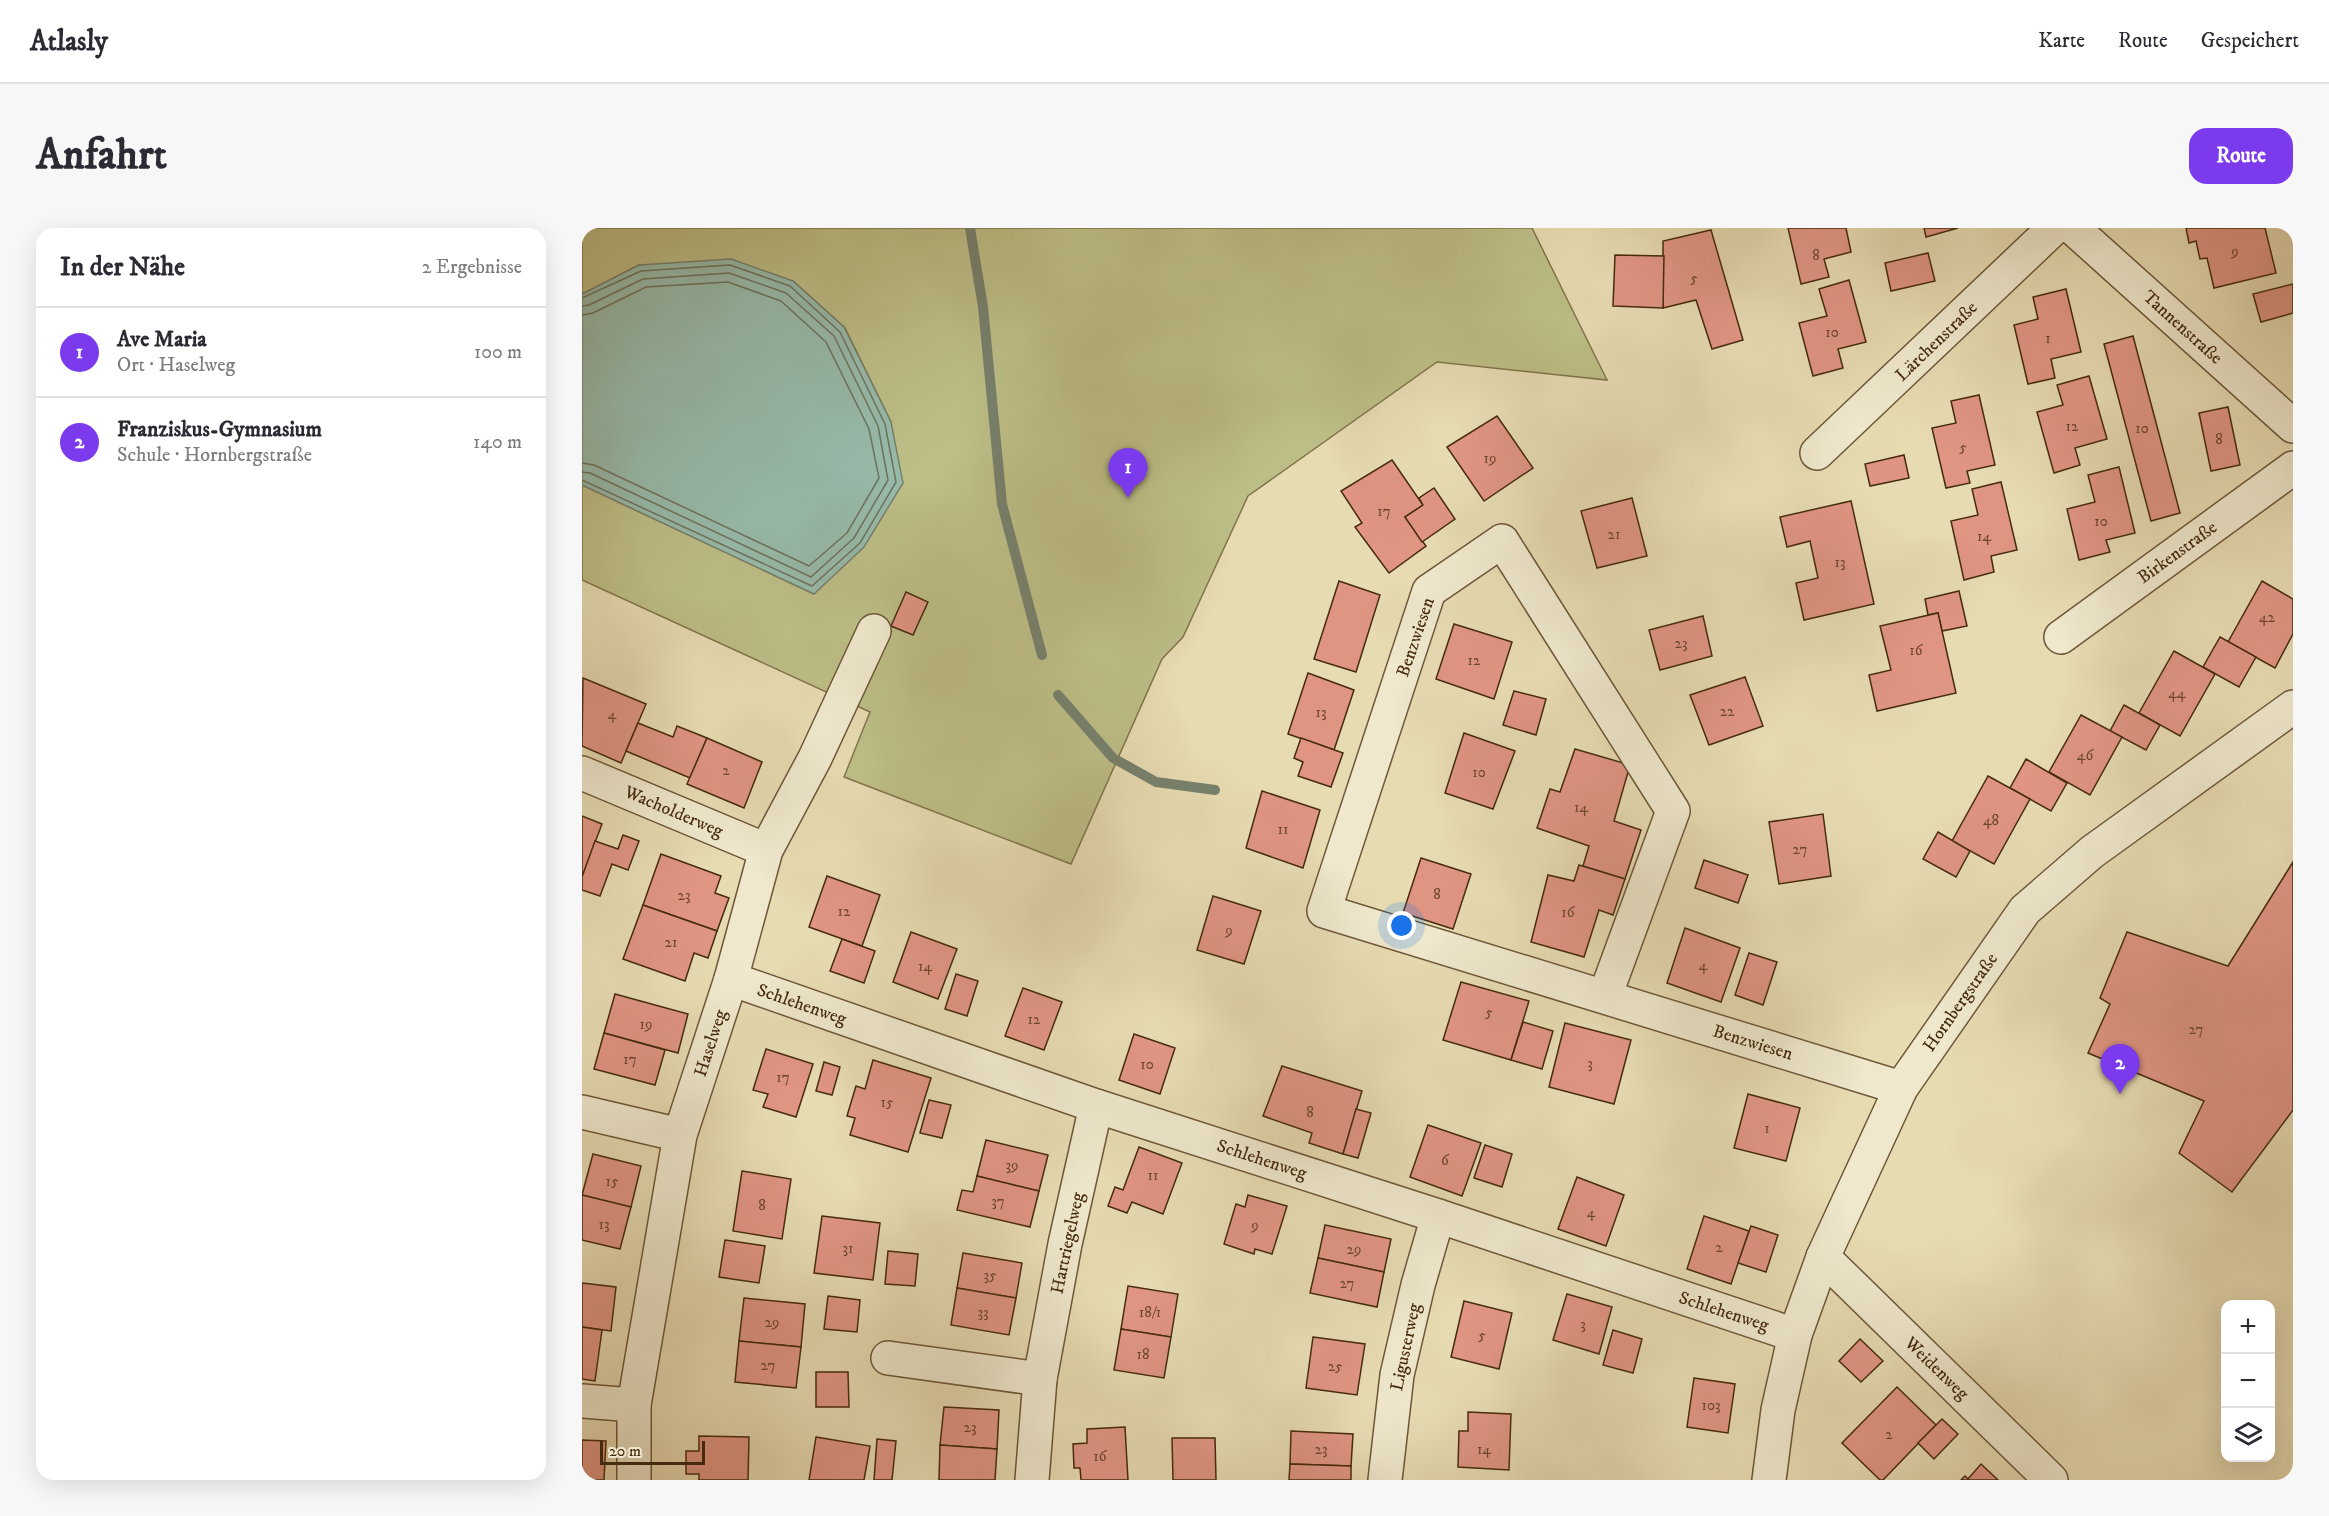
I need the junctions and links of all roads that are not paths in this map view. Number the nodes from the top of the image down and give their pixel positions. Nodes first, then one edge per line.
1 (2054, 228) edge
2 (2073, 228) edge
3 (2293, 426) edge
4 (1817, 453) dead end
5 (2293, 468) edge
6 (874, 631) dead end
7 (2061, 637) dead end
8 (2293, 707) edge
9 (582, 773) edge
10 (766, 850) junction
11 (730, 979) junction
12 (1605, 996) junction
13 (1901, 1088) junction
14 (1096, 1106) junction
15 (582, 1112) edge
16 (680, 1136) junction
17 (1438, 1216) junction
18 (1823, 1257) junction
19 (1795, 1335) junction
20 (888, 1358) dead end
21 (1040, 1379) junction
22 (582, 1401) edge
23 (634, 1405) junction
24 (634, 1480) edge
25 (1032, 1480) edge
26 (1385, 1480) edge
27 (1769, 1480) edge
28 (2051, 1480) edge

1 - 4 street, Lärchenstraße
2 - 3 street, Tannenstraße
5 - 7 street, Birkenstraße
6 - 10 street, Haselweg
8 - 13 street, Hornbergstraße
9 - 10 street, Wacholderweg
10 - 11 street, Haselweg
11 - 14 street, Schlehenweg
11 - 16 street, Haselweg
12 - 12 street, Benzwiesen
12 - 13 street, Benzwiesen
13 - 18 street, Hornbergstraße
14 - 17 street, Schlehenweg
14 - 21 street, Hartriegelweg
15 - 16 street
16 - 23 street, Haselweg
17 - 19 street, Schlehenweg
17 - 26 street, Ligusterweg
18 - 19 street, Hornbergstraße
18 - 28 street, Weidenweg
19 - 27 street, Hornbergstraße
20 - 21 street
21 - 25 street, Hartriegelweg
22 - 23 street
23 - 24 street, Haselweg

